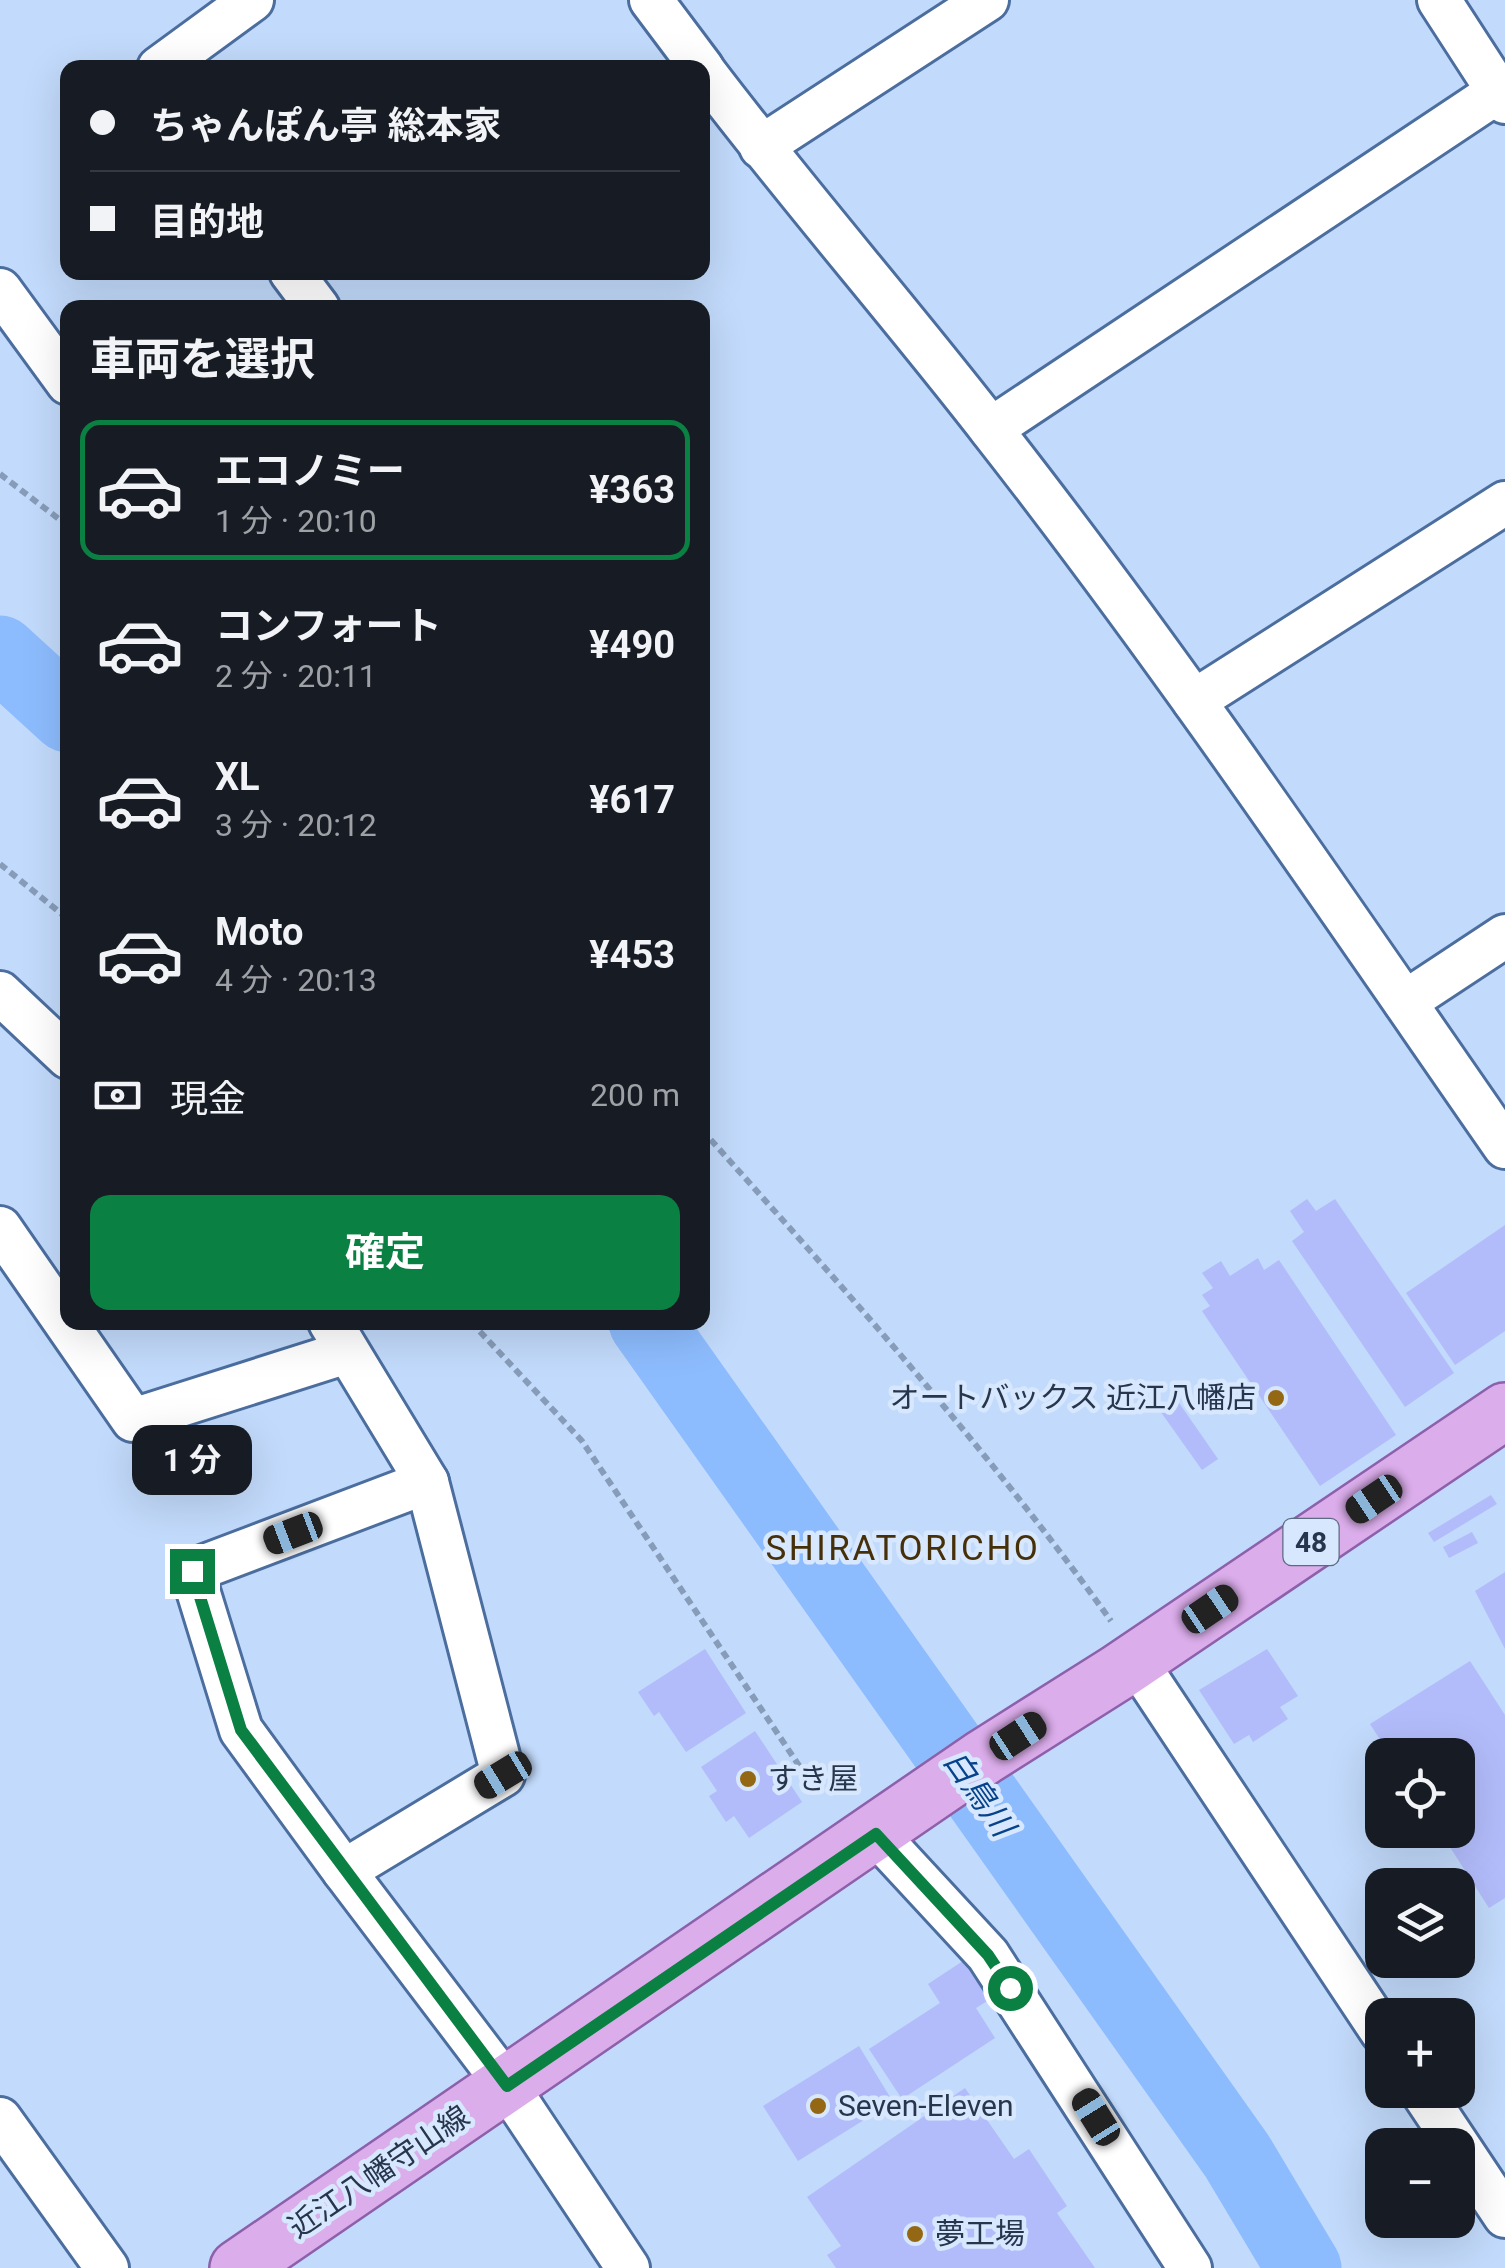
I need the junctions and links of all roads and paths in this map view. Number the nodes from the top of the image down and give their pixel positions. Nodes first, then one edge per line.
1 (252, 0) edge
2 (651, 0) edge
3 (986, 0) edge
4 (1439, 0) edge
5 (170, 60) edge
6 (696, 60) edge
7 (710, 79) edge
8 (1503, 94) edge
9 (761, 147) junction
10 (0, 290) edge
11 (60, 372) edge
12 (991, 429) junction
13 (0, 474) edge
14 (1505, 503) edge
15 (60, 520) edge
16 (1194, 700) junction
17 (0, 864) edge
18 (60, 913) edge
19 (1505, 936) edge
20 (0, 993) edge
21 (1404, 1002) junction
22 (60, 1049) edge
23 (710, 1139) edge
24 (1505, 1147) edge
25 (0, 1228) edge
26 (60, 1314) edge
27 (71, 1330) edge
28 (478, 1330) edge
29 (338, 1337) edge
30 (1505, 1411) edge
31 (427, 1482) junction
32 (1132, 1662) junction
33 (816, 1791) dead end
34 (887, 1826) junction
35 (344, 1871) junction
36 (1365, 2007) edge
37 (507, 2086) junction
38 (1433, 2108) edge
39 (0, 2119) edge
40 (1505, 2216) edge
41 (107, 2268) edge
42 (238, 2268) edge
43 (628, 2268) edge
44 (1190, 2268) edge

1 - 5 street
2 - 6 street
3 - 9 street
4 - 8 street
7 - 9 street
8 - 12 street
9 - 12 street
10 - 11 street
12 - 16 street
13 - 15 path
14 - 16 street
16 - 21 street
17 - 18 path
19 - 21 street
20 - 22 street
21 - 24 street
23 - 32 path
25 - 26 street
27 - 29 street
28 - 33 path
29 - 31 street
30 - 32 main road, 48
31 - 35 street
31 - 35 street
32 - 34 main road, 近江八幡守山線 / 48
32 - 36 street
34 - 37 main road, 近江八幡守山線 / 48
34 - 44 street
35 - 37 street
37 - 42 main road, 近江八幡守山線 / 48
37 - 43 street
38 - 40 street
39 - 41 street

